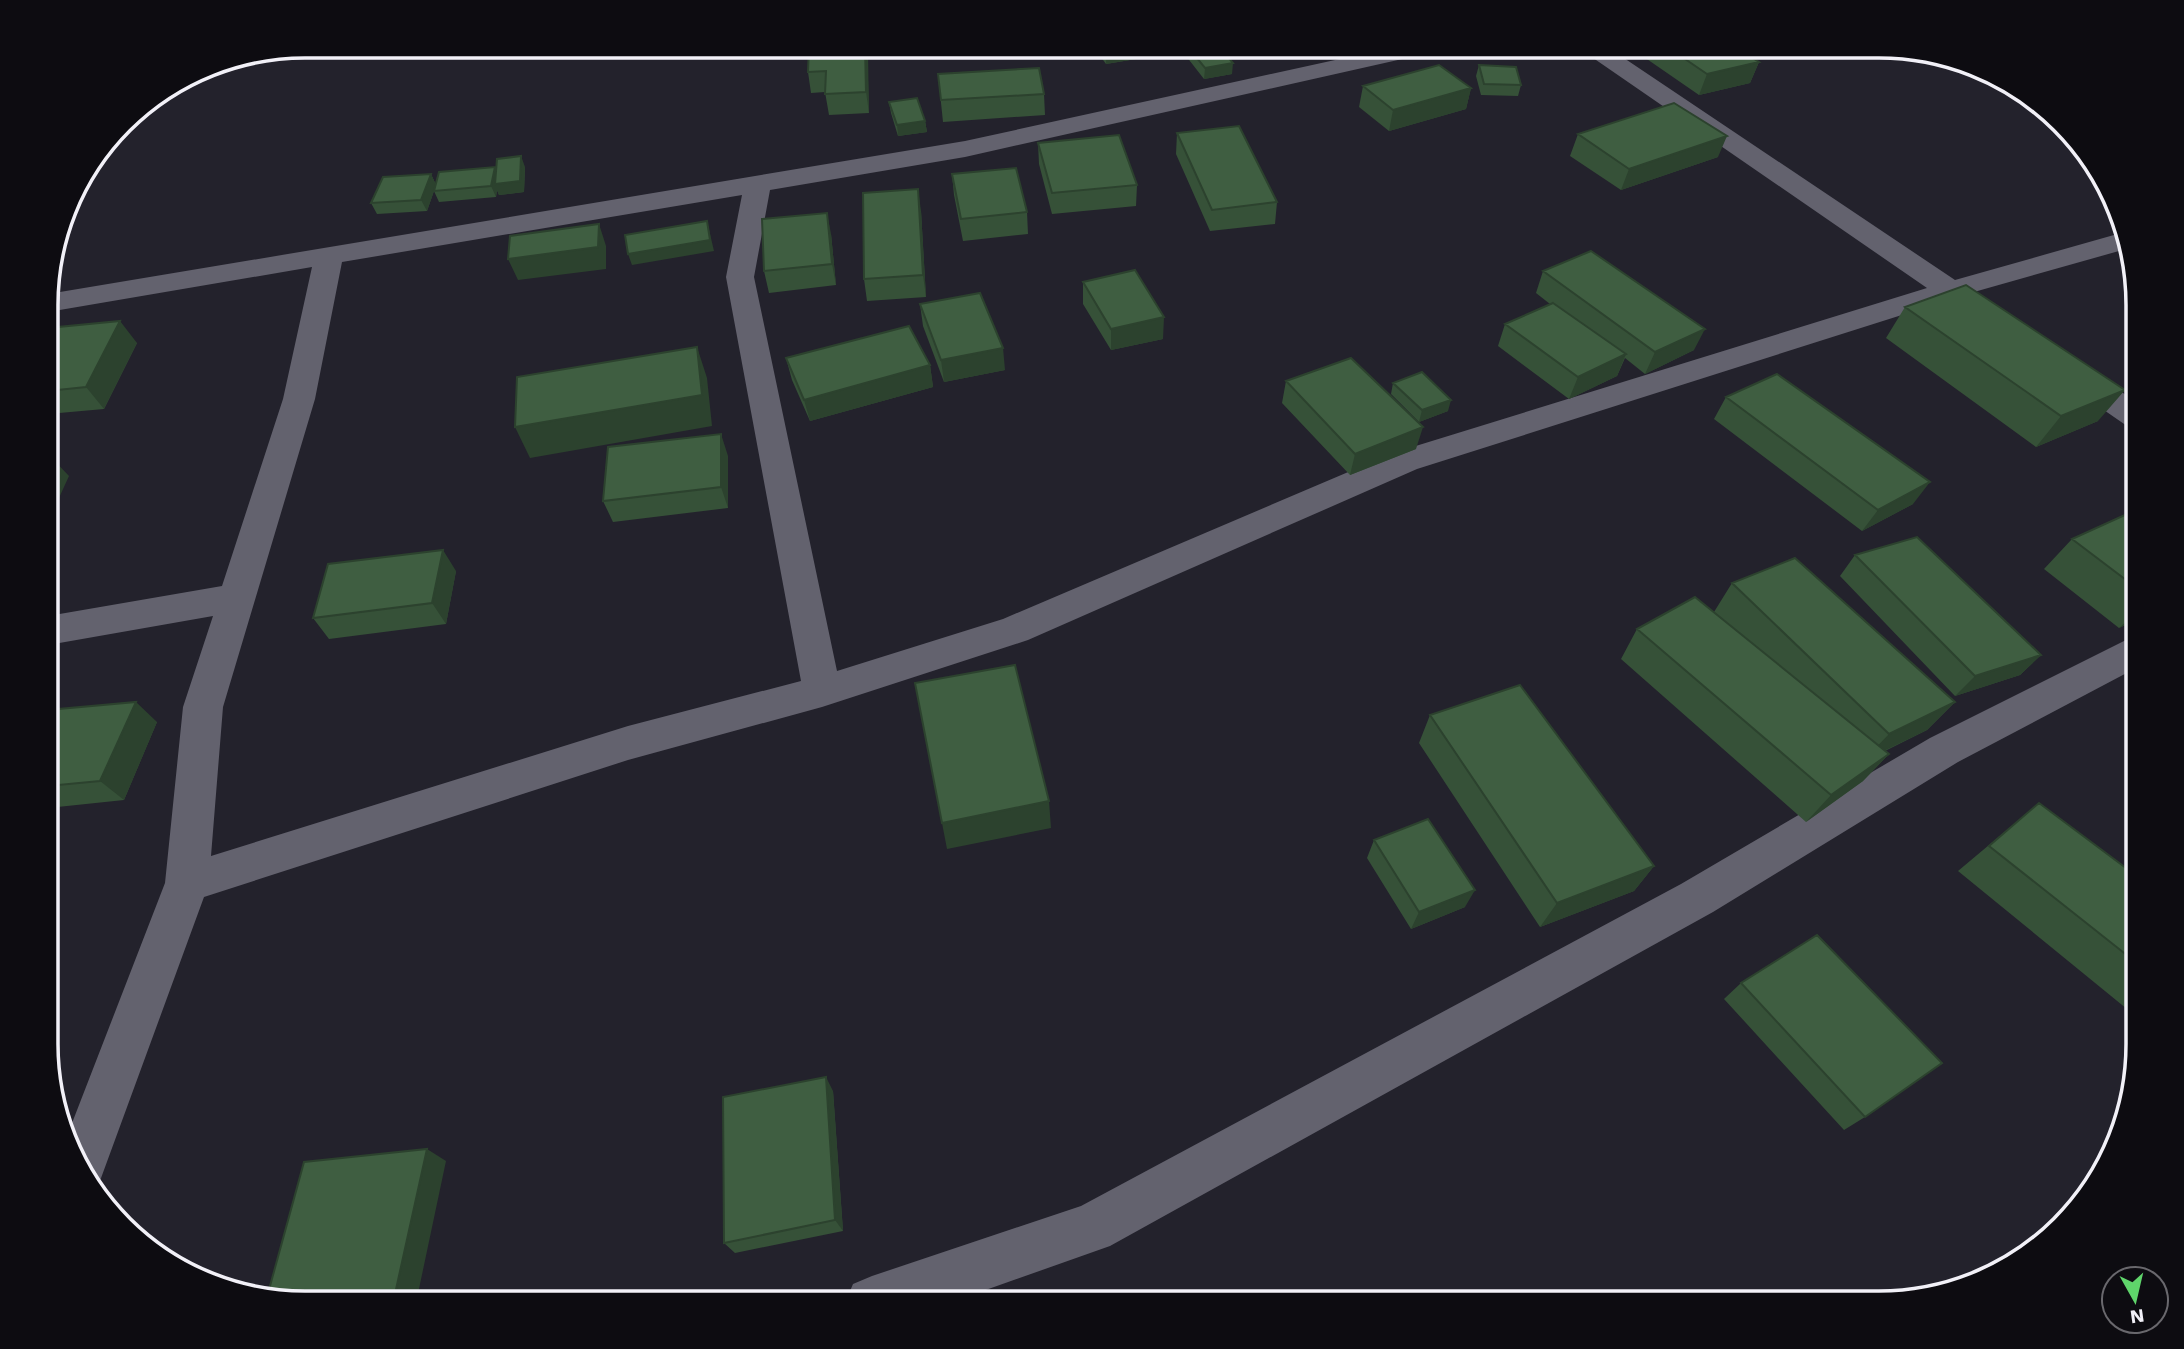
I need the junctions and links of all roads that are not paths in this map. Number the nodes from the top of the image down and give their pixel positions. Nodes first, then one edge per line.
1 (1375, 58) edge
2 (1609, 58) edge
3 (757, 186) junction
4 (2118, 243) edge
5 (329, 257) junction
6 (1950, 290) junction
7 (58, 301) edge
8 (1983, 313) edge
9 (2050, 358) edge
10 (2126, 410) edge
11 (237, 598) junction
12 (58, 628) edge
13 (2126, 655) edge
14 (822, 691) junction
15 (187, 883) junction
16 (84, 1157) edge
17 (907, 1291) edge

1 - 3 street
2 - 6 street
3 - 5 street
3 - 14 street
4 - 6 street
5 - 7 street
5 - 11 street
6 - 8 street
6 - 14 street
9 - 10 street
11 - 12 street
11 - 15 street
13 - 17 street
14 - 15 street
15 - 16 street

